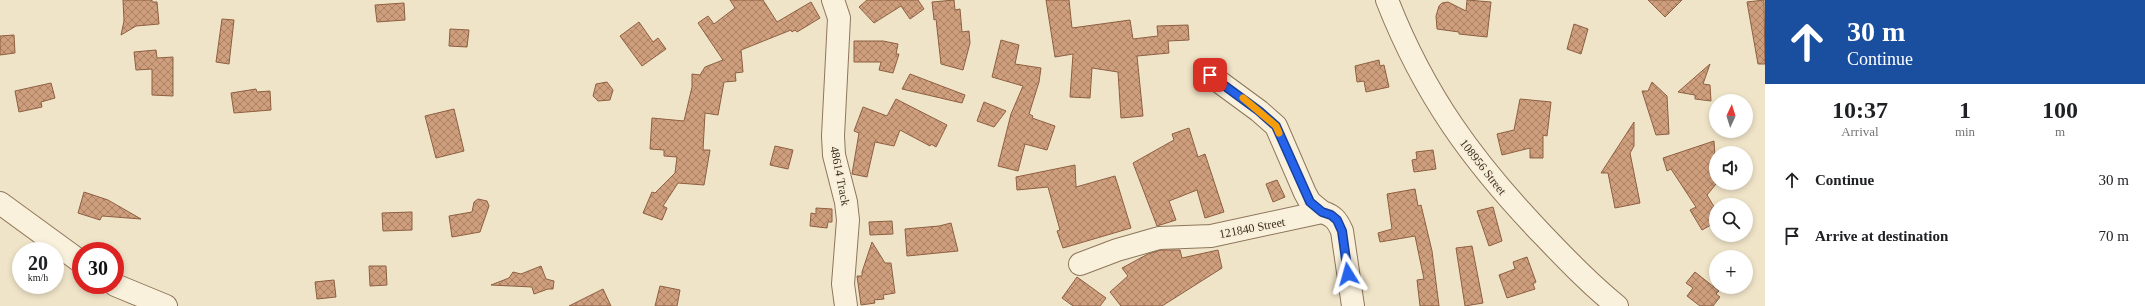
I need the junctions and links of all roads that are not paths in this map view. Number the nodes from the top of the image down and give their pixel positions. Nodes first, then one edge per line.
1 (833, 0) edge
2 (1387, 0) edge
3 (1210, 75) dead end
4 (0, 202) edge
5 (1322, 212) junction
6 (72, 255) edge
7 (1080, 264) dead end
8 (124, 289) edge
9 (1347, 305) edge
10 (166, 306) edge
11 (846, 306) edge
12 (1617, 306) edge

1 - 11 street, 48614 Track
2 - 12 street, 108956 Street
3 - 5 street
4 - 6 street
5 - 7 street, 121840 Street
5 - 9 street
8 - 10 street

